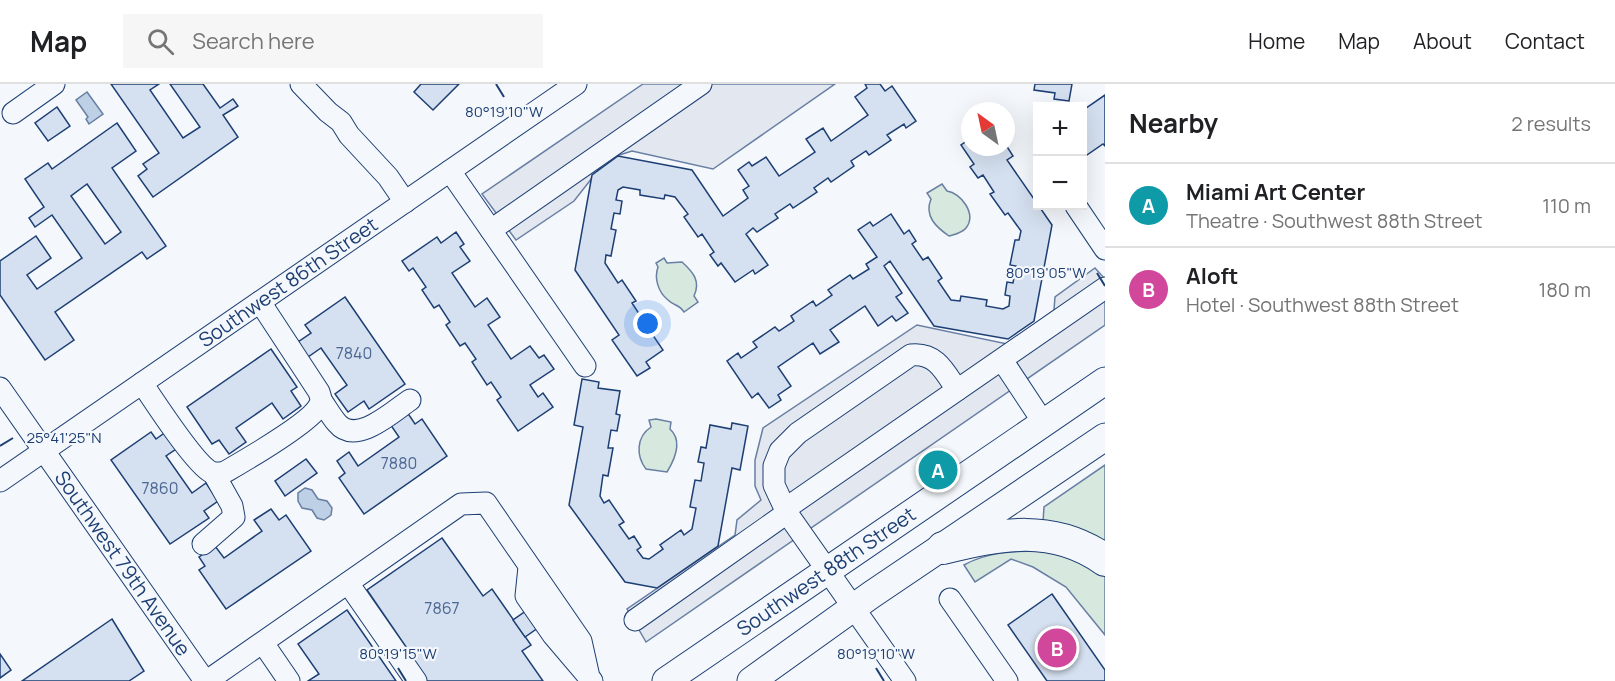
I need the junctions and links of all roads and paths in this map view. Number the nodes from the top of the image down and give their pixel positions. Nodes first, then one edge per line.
1 (54, 84) edge
2 (301, 84) edge
3 (576, 84) edge
4 (701, 84) edge
5 (13, 113) dead end
6 (450, 171) junction
7 (411, 198) junction
8 (1079, 210) edge
9 (491, 230) junction
10 (1105, 249) edge
11 (1105, 288) edge
12 (260, 302) junction
13 (1002, 360) junction
14 (585, 366) dead end
15 (1105, 381) edge
16 (142, 383) junction
17 (0, 388) edge
18 (957, 390) junction
19 (321, 400) junction
20 (410, 400) dead end
21 (1043, 422) junction
22 (1105, 437) edge
23 (43, 450) junction
24 (214, 474) junction
25 (0, 481) edge
26 (786, 511) junction
27 (203, 544) dead end
28 (943, 548) junction
29 (1105, 560) edge
30 (826, 570) junction
31 (343, 586) junction
32 (950, 599) dead end
33 (854, 608) junction
34 (635, 620) dead end
35 (263, 643) junction
36 (590, 679) edge
37 (206, 681) edge
38 (288, 681) edge
39 (402, 681) edge
40 (416, 681) edge
41 (666, 681) edge
42 (752, 681) edge
43 (905, 681) edge
44 (1007, 681) edge

1 - 5 street
2 - 7 street
3 - 6 street, Southwest 86th Street
4 - 9 street
6 - 7 street, Southwest 86th Street
6 - 9 street
7 - 12 street, Southwest 86th Street
8 - 10 street
9 - 14 street
11 - 13 street
12 - 16 street, Southwest 86th Street
12 - 19 street
13 - 18 street
13 - 21 street
15 - 21 main road, Southwest 88th Street
16 - 23 street, Southwest 86th Street
16 - 24 street
17 - 23 street, Southwest 79th Avenue
18 - 26 street
18 - 26 street
19 - 20 street
19 - 24 street
21 - 30 main road, Southwest 88th Street
22 - 28 main road
23 - 25 street, Southwest 86th Street
23 - 37 street, Southwest 79th Avenue
24 - 27 street
26 - 30 street
26 - 34 street
28 - 29 highway
28 - 33 main road
30 - 33 street
30 - 41 main road, Southwest 88th Street
31 - 35 street
31 - 36 street
31 - 39 street
31 - 40 street
32 - 44 street
33 - 42 main road
33 - 43 street
35 - 37 street
35 - 38 street

